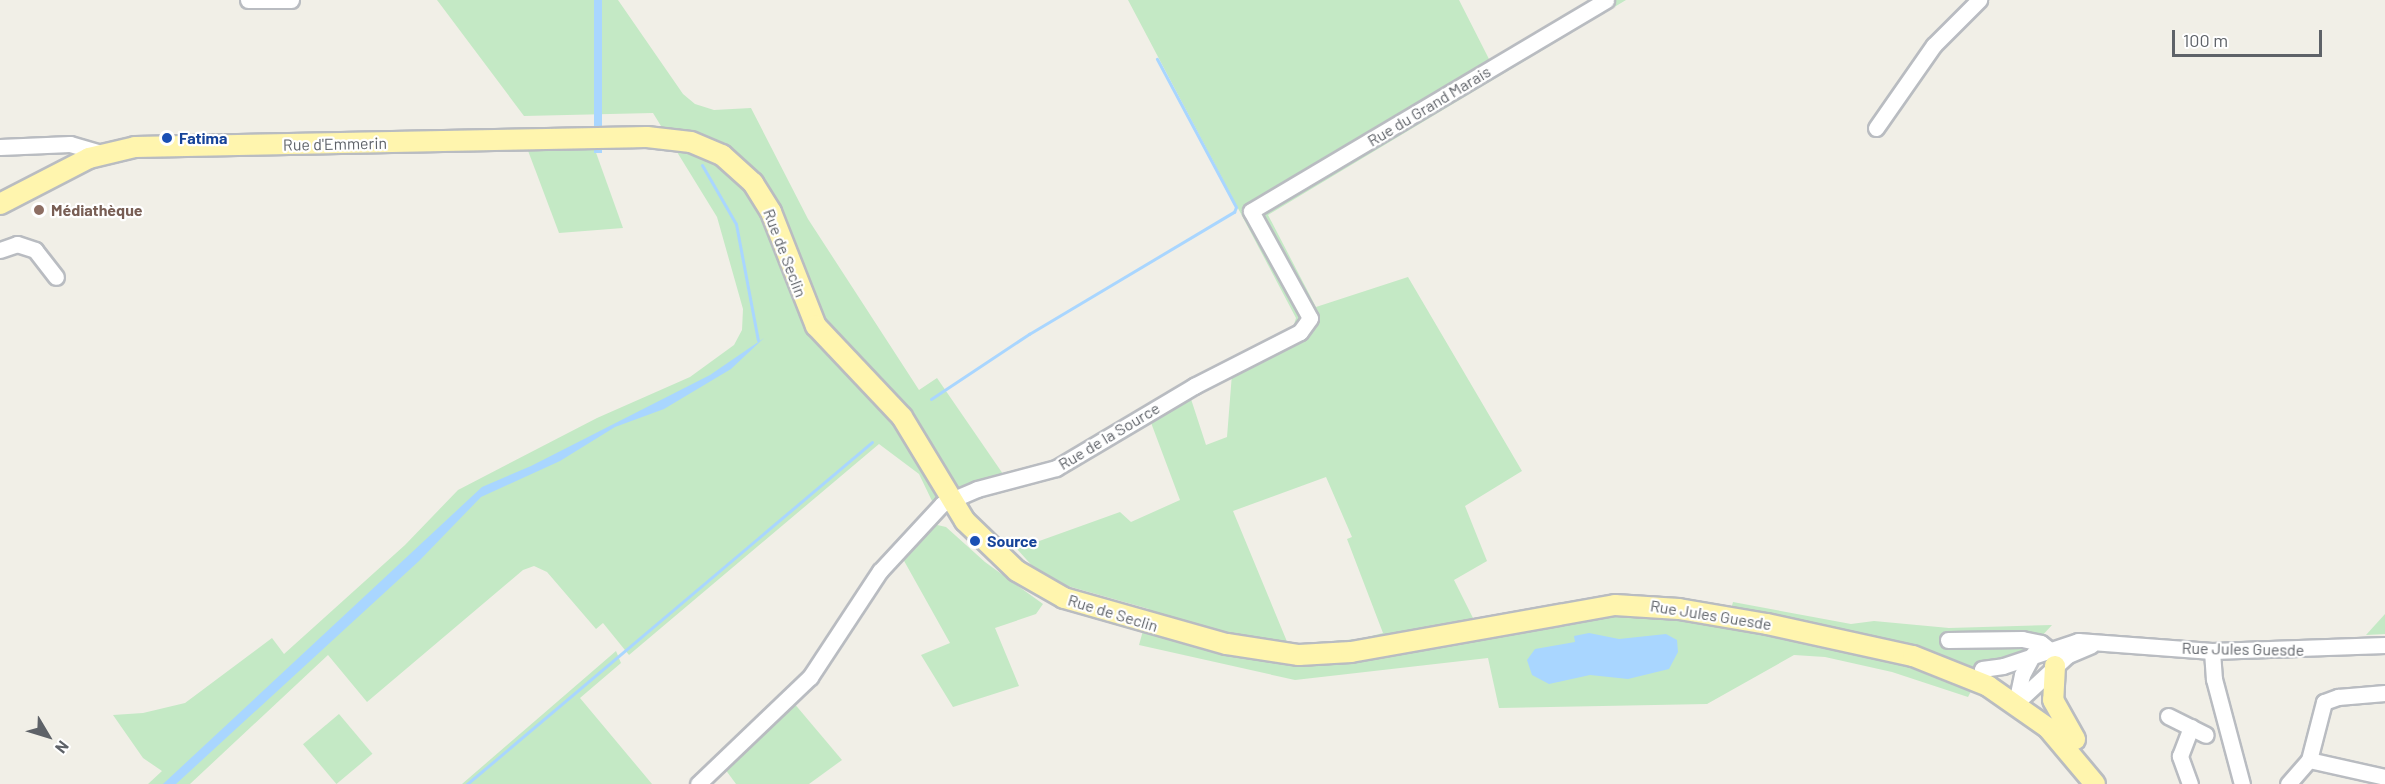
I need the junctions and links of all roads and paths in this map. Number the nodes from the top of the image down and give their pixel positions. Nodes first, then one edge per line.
1 (248, 0) edge
2 (291, 0) edge
3 (1606, 0) edge
4 (1979, 0) edge
5 (1876, 128) dead end
6 (683, 140) joint
7 (0, 147) edge
8 (102, 153) junction
9 (0, 204) edge
10 (1251, 211) joint
11 (0, 250) edge
12 (56, 277) dead end
13 (951, 499) junction
14 (1589, 608) joint
15 (1832, 636) junction
16 (1948, 640) dead end
17 (2385, 645) edge
18 (2212, 651) junction
19 (2033, 654) junction
20 (2053, 657) junction
21 (1982, 669) junction
22 (2385, 693) edge
23 (2020, 695) junction
24 (2168, 716) dead end
25 (2191, 727) junction
26 (2206, 735) dead end
27 (2075, 739) junction
28 (2309, 760) junction
29 (2385, 777) edge
30 (698, 784) edge
31 (2095, 784) edge
32 (2106, 784) edge
33 (2190, 784) edge
34 (2242, 784) edge
35 (2288, 784) edge

1 - 2 street
3 - 10 street, Rue du Grand Marais
4 - 5 street
6 - 8 main road, Rue d'Emmerin
6 - 13 main road, Rue de Seclin
7 - 8 street
8 - 9 main road, Rue d'Emmerin
10 - 13 street, Rue de la Source
11 - 12 street
13 - 14 main road, Rue de Seclin
13 - 30 street, Rue de la Source
14 - 15 main road, Rue Jules Guesde
15 - 21 main road, Rue Jules Guesde
15 - 23 main road, Rue Jules Guesde
16 - 20 street
17 - 18 street, Rue Jules Guesde
18 - 20 street, Rue Jules Guesde
18 - 34 street
19 - 20 street, Rue Jules Guesde
19 - 21 street, Rue Jules Guesde
19 - 23 street
20 - 23 street, Rue Jules Guesde
20 - 27 main road
21 - 23 main road
22 - 28 street
23 - 27 main road
23 - 31 main road
24 - 25 street
25 - 26 street
25 - 33 street
27 - 32 main road
28 - 29 street
28 - 35 street

